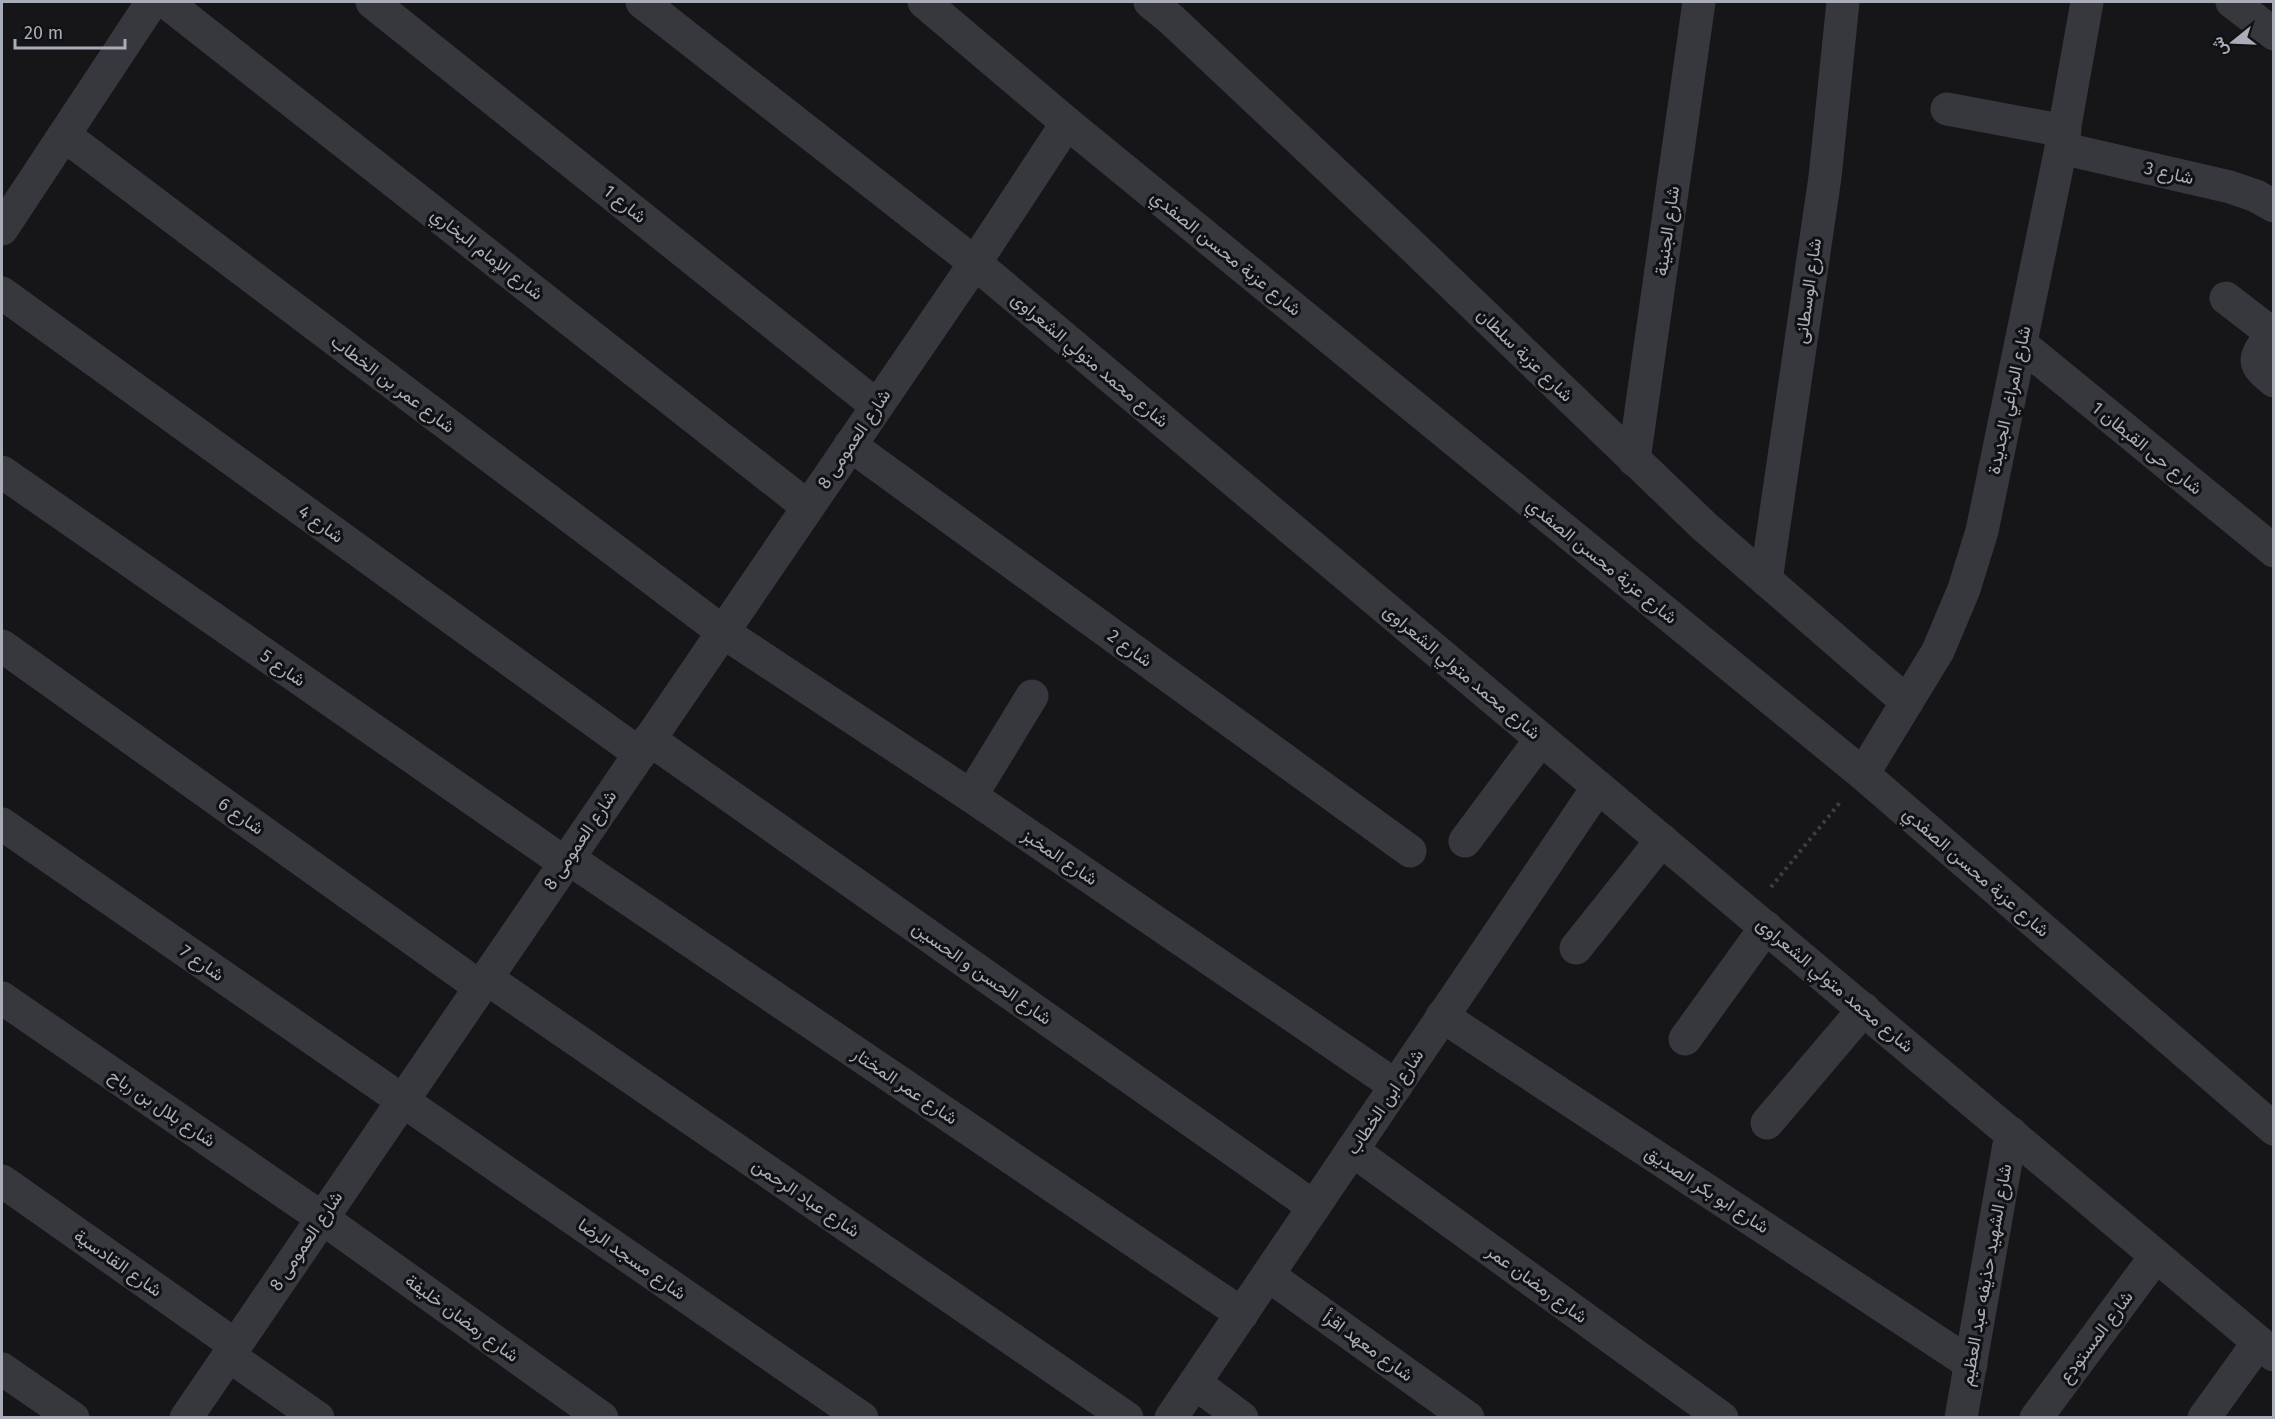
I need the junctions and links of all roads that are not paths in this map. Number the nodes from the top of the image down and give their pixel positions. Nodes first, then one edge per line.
1 (152, 2) edge
2 (166, 2) edge
3 (372, 2) edge
4 (642, 2) edge
5 (924, 2) edge
6 (1150, 2) edge
7 (1699, 2) edge
8 (1844, 2) edge
9 (2087, 2) edge
10 (2232, 2) edge
11 (2274, 34) edge
12 (1947, 109) dead end
13 (1067, 123) junction
14 (63, 135) junction
15 (2063, 140) junction
16 (2274, 206) edge
17 (2, 226) edge
18 (975, 263) junction
19 (2, 293) edge
20 (2226, 298) dead end
21 (2021, 344) junction
22 (2274, 381) edge
23 (877, 406) junction
24 (850, 445) junction
25 (1634, 460) junction
26 (2, 472) edge
27 (808, 507) junction
28 (2274, 551) edge
29 (1766, 580) junction
30 (723, 632) junction
31 (2, 646) edge
32 (1032, 696) dead end
33 (1907, 702) junction
34 (1541, 739) junction
35 (645, 746) junction
36 (1863, 774) junction
37 (1598, 787) junction
38 (971, 796) junction
39 (2, 825) edge
40 (1662, 840) junction
41 (1466, 841) dead end
42 (1410, 851) dead end
43 (567, 860) junction
44 (1758, 921) junction
45 (1576, 948) dead end
46 (483, 982) junction
47 (2, 998) edge
48 (1864, 1009) junction
49 (1442, 1016) junction
50 (1685, 1040) dead end
51 (1396, 1086) junction
52 (402, 1101) junction
53 (1767, 1123) dead end
54 (2274, 1129) edge
55 (2012, 1133) junction
56 (1352, 1150) junction
57 (2, 1181) edge
58 (1314, 1207) junction
59 (322, 1218) junction
60 (2156, 1256) junction
61 (1268, 1275) junction
62 (1242, 1314) junction
63 (2266, 1349) edge
64 (232, 1350) junction
65 (1971, 1364) junction
66 (2, 1369) edge
67 (1195, 1383) junction
68 (72, 1418) edge
69 (186, 1418) edge
70 (318, 1418) edge
71 (602, 1418) edge
72 (862, 1418) edge
73 (1127, 1418) edge
74 (1172, 1418) edge
75 (1242, 1418) edge
76 (1468, 1418) edge
77 (1722, 1418) edge
78 (1961, 1418) edge
79 (2036, 1418) edge
80 (2204, 1418) edge

1 - 14 street
2 - 27 street, شارع الإمام البخاري
3 - 23 street, شارع 1
4 - 18 street, شارع محمد متولي الشعراوى
5 - 13 street, شارع عزبة محسن الصفدي
6 - 25 street, شارع عزبة سلطان
7 - 25 street, شارع الجنينة
8 - 29 street, شارع الوسطانى
9 - 15 street, شارع المراغي الجديدة
10 - 11 street
12 - 15 street, شارع 3
13 - 18 street, شارع العمومى 8
13 - 36 street, شارع عزبة محسن الصفدي
14 - 17 street
14 - 30 street, شارع عمر بن الخطاب
15 - 16 street, شارع 3
15 - 21 street, شارع المراغي الجديدة
18 - 23 street, شارع العمومى 8
18 - 34 street, شارع محمد متولي الشعراوى
19 - 35 street, شارع 4
20 - 22 street
21 - 28 street, شارع حى القبطان 1
21 - 33 street, شارع المراغي الجديدة
23 - 24 street, شارع العمومى 8
24 - 27 street, شارع العمومى 8
24 - 42 street, شارع 2
25 - 29 street, شارع عزبة سلطان
26 - 43 street, شارع 5
27 - 30 street, شارع العمومى 8
29 - 33 street, شارع عزبة سلطان
30 - 35 street, شارع العمومى 8
30 - 38 street, شارع المخبز
31 - 46 street, شارع 6
32 - 38 street
33 - 36 street, شارع المراغي الجديدة
34 - 37 street, شارع محمد متولي الشعراوى
34 - 41 street
35 - 43 street, شارع العمومى 8
35 - 58 street, شارع الحسن و الحسين
36 - 54 street, شارع عزبة محسن الصفدي
37 - 40 street, شارع محمد متولي الشعراوى
37 - 49 street, شارع ابن الخطاب
38 - 51 street, شارع المخبز
39 - 52 street, شارع 7
40 - 44 street, شارع محمد متولي الشعراوى
40 - 45 street
43 - 46 street, شارع العمومى 8
43 - 62 street, شارع عمر المختار
44 - 48 street, شارع محمد متولي الشعراوى
44 - 50 street
46 - 52 street, شارع العمومى 8
46 - 73 street, شارع عباد الرحمن
47 - 59 street, شارع بلال بن رباح
48 - 53 street
48 - 55 street, شارع محمد متولي الشعراوى
49 - 51 street, شارع ابن الخطاب
49 - 65 street, شارع ابو بكر الصديق
51 - 56 street, شارع ابن الخطاب
52 - 59 street, شارع العمومى 8
52 - 72 street, شارع مسجد الرضا
55 - 60 street, شارع محمد متولي الشعراوى
55 - 65 street, شارع الشهيد حذيفه عبد العظيم
56 - 58 street, شارع ابن الخطاب
56 - 77 street, شارع رمضان عمر
57 - 64 street, شارع القادسية
58 - 61 street, شارع ابن الخطاب
59 - 64 street, شارع العمومى 8
59 - 71 street, شارع رمضان خليفة
60 - 63 street, شارع محمد متولي الشعراوى
60 - 79 street, شارع المستودع
61 - 62 street, شارع ابن الخطاب
61 - 76 street, شارع معهد اقرأ
62 - 67 street, شارع ابن الخطاب
63 - 80 street
64 - 69 street, شارع العمومى 8
64 - 70 street, شارع القادسية
65 - 78 street, شارع الشهيد حذيفه عبد العظيم
66 - 68 street
67 - 74 street, شارع ابن الخطاب
67 - 75 street

